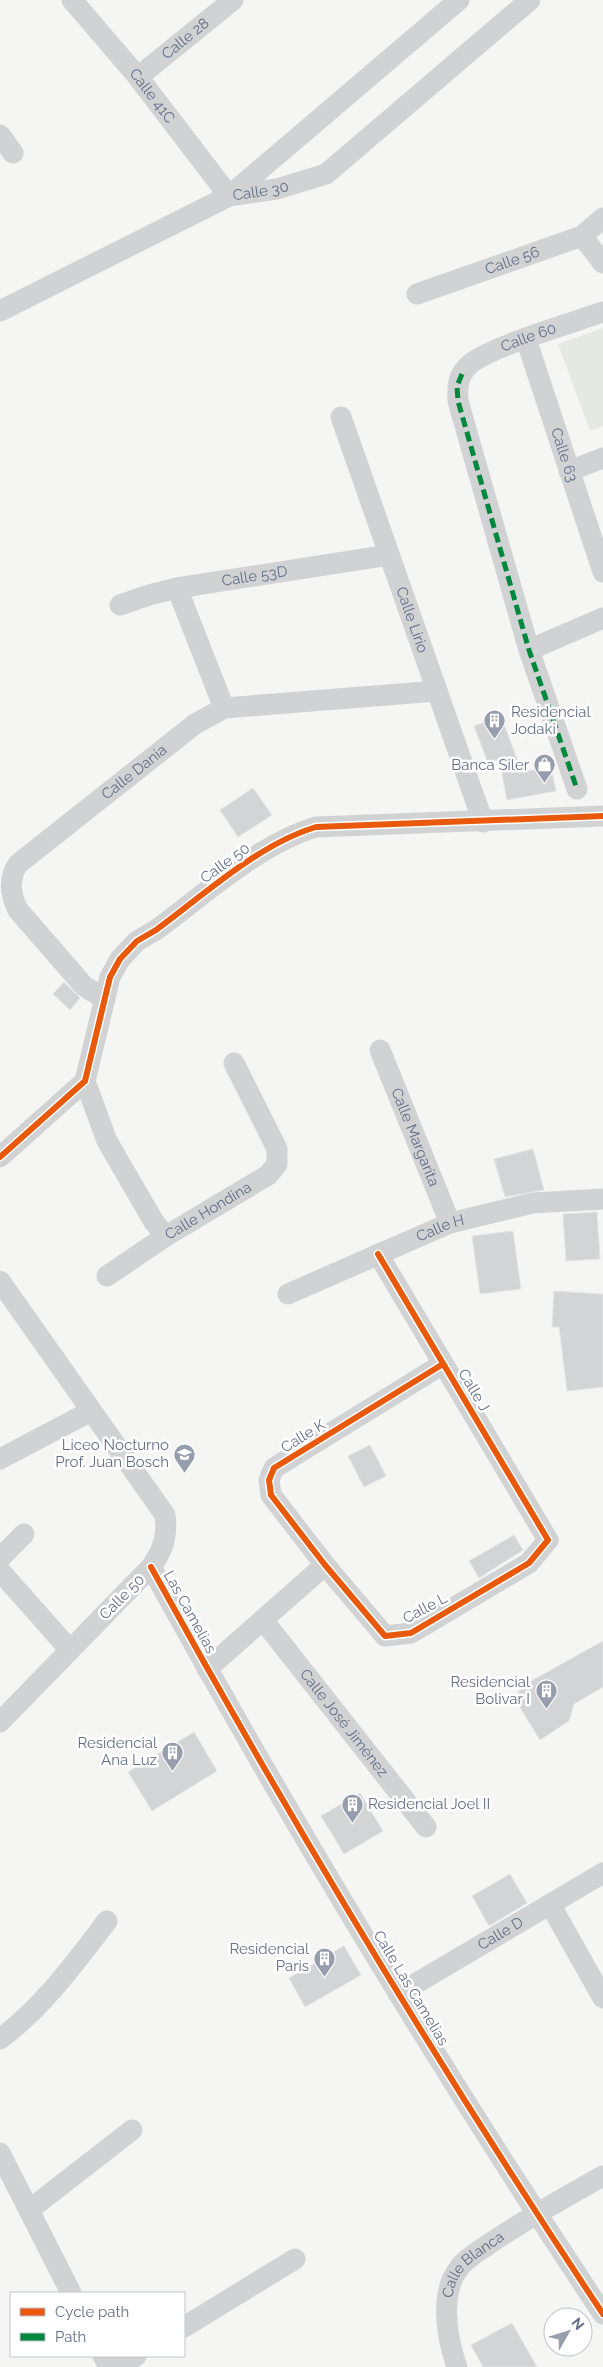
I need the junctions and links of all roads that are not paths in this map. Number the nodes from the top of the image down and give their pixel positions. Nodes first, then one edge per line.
1 (72, 0) edge
2 (232, 0) edge
3 (459, 0) edge
4 (530, 0) edge
5 (138, 77) junction
6 (0, 135) edge
7 (13, 153) dead end
8 (229, 196) junction
9 (603, 218) edge
10 (582, 236) junction
11 (603, 264) edge
12 (417, 294) dead end
13 (0, 310) edge
14 (603, 312) edge
15 (526, 339) junction
16 (341, 417) dead end
17 (603, 458) edge
18 (569, 471) junction
19 (389, 555) junction
20 (603, 572) edge
21 (177, 588) junction
22 (120, 605) dead end
23 (603, 618) edge
24 (529, 650) junction
25 (437, 691) junction
26 (224, 708) junction
27 (577, 789) dead end
28 (603, 816) edge
29 (483, 822) junction
30 (105, 999) junction
31 (380, 1050) dead end
32 (234, 1064) dead end
33 (85, 1081) junction
34 (0, 1157) edge
35 (603, 1199) edge
36 (450, 1223) junction
37 (166, 1236) junction
38 (378, 1254) junction
39 (107, 1276) dead end
40 (0, 1281) edge
41 (288, 1294) dead end
42 (443, 1364) junction
43 (91, 1411) junction
44 (0, 1459) edge
45 (24, 1534) dead end
46 (548, 1540) joint
47 (0, 1558) edge
48 (325, 1565) junction
49 (151, 1568) junction
50 (0, 1571) edge
51 (263, 1620) junction
52 (70, 1650) junction
53 (207, 1669) junction
54 (0, 1722) edge
55 (426, 1828) dead end
56 (603, 1873) edge
57 (551, 1906) junction
58 (107, 1921) dead end
59 (398, 1994) junction
60 (603, 1998) edge
61 (0, 2039) edge
62 (132, 2130) dead end
63 (0, 2153) edge
64 (603, 2176) edge
65 (29, 2210) junction
66 (535, 2212) junction
67 (295, 2259) dead end
68 (70, 2292) edge
69 (603, 2314) edge
70 (185, 2326) edge
71 (134, 2357) edge
72 (118, 2367) edge
73 (457, 2367) edge

1 - 5 street, Calle 41C
2 - 5 street, Calle 28
3 - 8 street, Calle 30
4 - 8 street, Calle 30
5 - 8 street, Calle 41C
6 - 7 street
8 - 13 street
9 - 10 street, Calle 56
10 - 11 street
10 - 12 street, Calle 56
14 - 15 street, Calle 60
15 - 18 street, Calle 63
15 - 24 street, Calle 60
16 - 19 street, Calle Lirio
17 - 18 street
18 - 20 street, Calle 63
19 - 21 street, Calle 53D
19 - 25 street, Calle Lirio
21 - 22 street, Calle 53D
21 - 26 street
23 - 24 street
24 - 27 street
25 - 26 street, Calle Dania
25 - 29 street, Calle Lirio
26 - 30 street, Calle Dania
28 - 29 street, Calle 50
29 - 30 street, Calle 50
30 - 33 street, Calle 50
31 - 36 street, Calle Margarita
32 - 37 street, Calle Hondina
33 - 34 street
33 - 37 street, Calle Hondina
35 - 36 street, Calle H
36 - 38 street, Calle H
37 - 39 street
38 - 41 street, Calle H
38 - 42 street, Calle J
40 - 43 street, Calle 50
42 - 46 street, Calle J
42 - 48 street, Calle K
43 - 44 street
43 - 49 street, Calle 50
45 - 47 street
46 - 48 street, Calle L
48 - 51 street
49 - 52 street, Calle 50
49 - 53 street, Las Camelias
50 - 52 street
51 - 53 street
51 - 55 street, Calle José Jiménez
52 - 54 street, Calle 50
53 - 59 street, Calle Las Camelias
56 - 57 street, Calle D
57 - 59 street, Calle D
57 - 60 street
58 - 61 street
59 - 66 street, Calle Las Camelias
62 - 65 street
63 - 65 street
64 - 66 street, Calle Blanca
65 - 68 street
66 - 69 street, Calle Las Camelias
66 - 73 street, Calle Blanca
67 - 70 street
71 - 72 street

